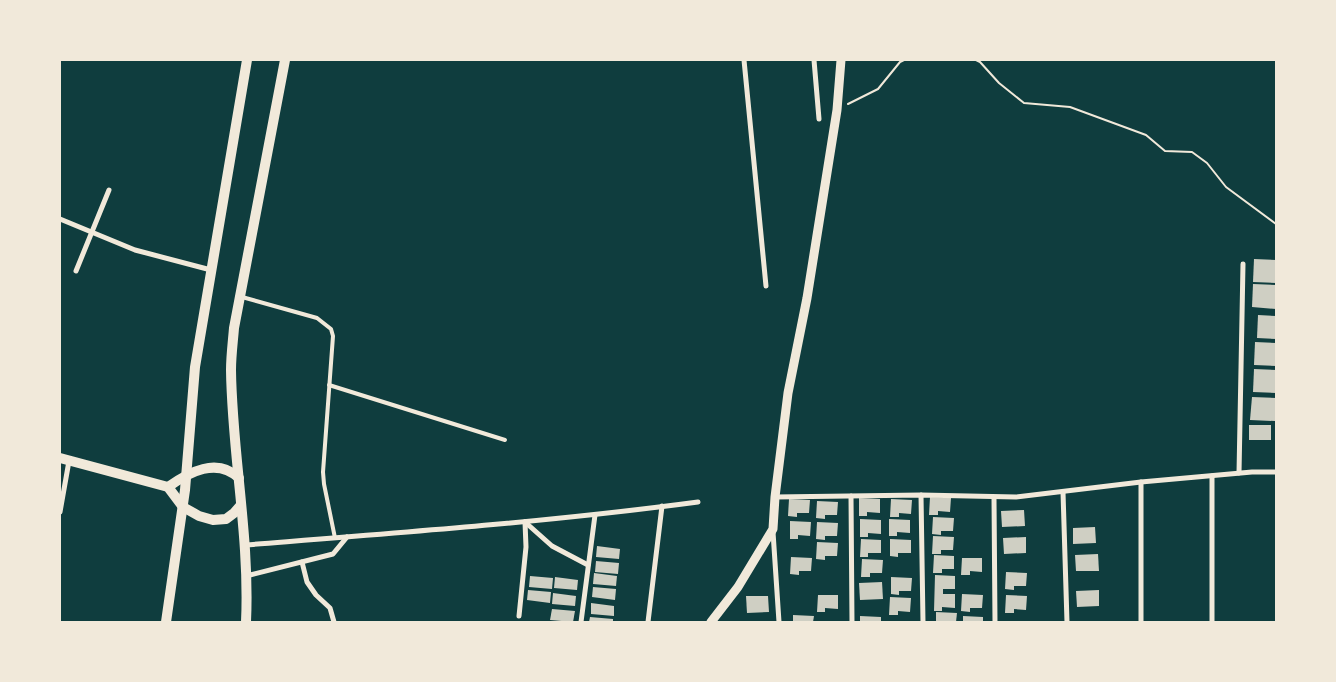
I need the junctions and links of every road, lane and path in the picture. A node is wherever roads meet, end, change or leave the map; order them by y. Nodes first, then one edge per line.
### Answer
1 (247, 60) edge
2 (285, 60) edge
3 (744, 60) edge
4 (814, 60) edge
5 (841, 60) edge
6 (904, 60) edge
7 (976, 60) edge
8 (837, 110) junction
9 (819, 119) dead end
10 (110, 190) dead end
11 (60, 219) edge
12 (1276, 224) edge
13 (92, 232) junction
14 (1243, 264) dead end
15 (76, 270) dead end
16 (211, 270) junction
17 (766, 286) dead end
18 (240, 297) junction
19 (329, 385) junction
20 (505, 440) dead end
21 (64, 459) edge
22 (1276, 472) edge
23 (1239, 473) junction
24 (186, 474) junction
25 (1212, 476) junction
26 (239, 478) junction
27 (1141, 482) junction
28 (168, 486) junction
29 (1063, 492) junction
30 (921, 495) junction
31 (851, 496) junction
32 (774, 497) junction
33 (994, 498) junction
34 (698, 502) dead end
35 (241, 505) junction
36 (662, 506) junction
37 (183, 507) junction
38 (60, 512) edge
39 (594, 515) junction
40 (525, 522) junction
41 (773, 528) junction
42 (347, 537) junction
43 (335, 538) junction
44 (245, 544) junction
45 (302, 562) junction
46 (588, 565) junction
47 (246, 576) junction
48 (519, 616) dead end
49 (166, 622) edge
50 (246, 622) edge
51 (334, 622) edge
52 (581, 622) edge
53 (648, 622) edge
54 (711, 622) edge
55 (779, 622) edge
56 (852, 622) edge
57 (923, 622) edge
58 (995, 622) edge
59 (1066, 622) edge
60 (1141, 622) edge
61 (1212, 622) edge

1 - 16 main road
2 - 18 main road
3 - 17 street
4 - 9 street
5 - 8 street
6 - 8 path
7 - 12 path
8 - 32 street
10 - 13 street
11 - 13 street
13 - 15 street
13 - 16 street
14 - 23 street
16 - 24 main road
18 - 19 lane
18 - 26 main road
19 - 20 lane
19 - 43 lane
21 - 28 main road
21 - 38 street
22 - 23 street
23 - 25 street
24 - 26 main road
24 - 28 main road
24 - 37 main road
25 - 27 street
25 - 61 street
26 - 35 main road
27 - 29 street
27 - 60 street
28 - 37 main road
29 - 33 street
29 - 59 street
30 - 31 street
30 - 33 street
30 - 57 street
31 - 32 street
31 - 56 street
32 - 41 street
33 - 58 street
34 - 36 street
35 - 37 main road
35 - 44 main road
36 - 39 street
36 - 53 street
37 - 49 main road
39 - 40 street
39 - 46 street
40 - 42 street
40 - 46 street
40 - 48 street
41 - 54 street
41 - 55 street
42 - 43 street
42 - 45 street
43 - 44 street
44 - 47 main road
45 - 47 street
45 - 51 street
46 - 52 street
47 - 50 main road

